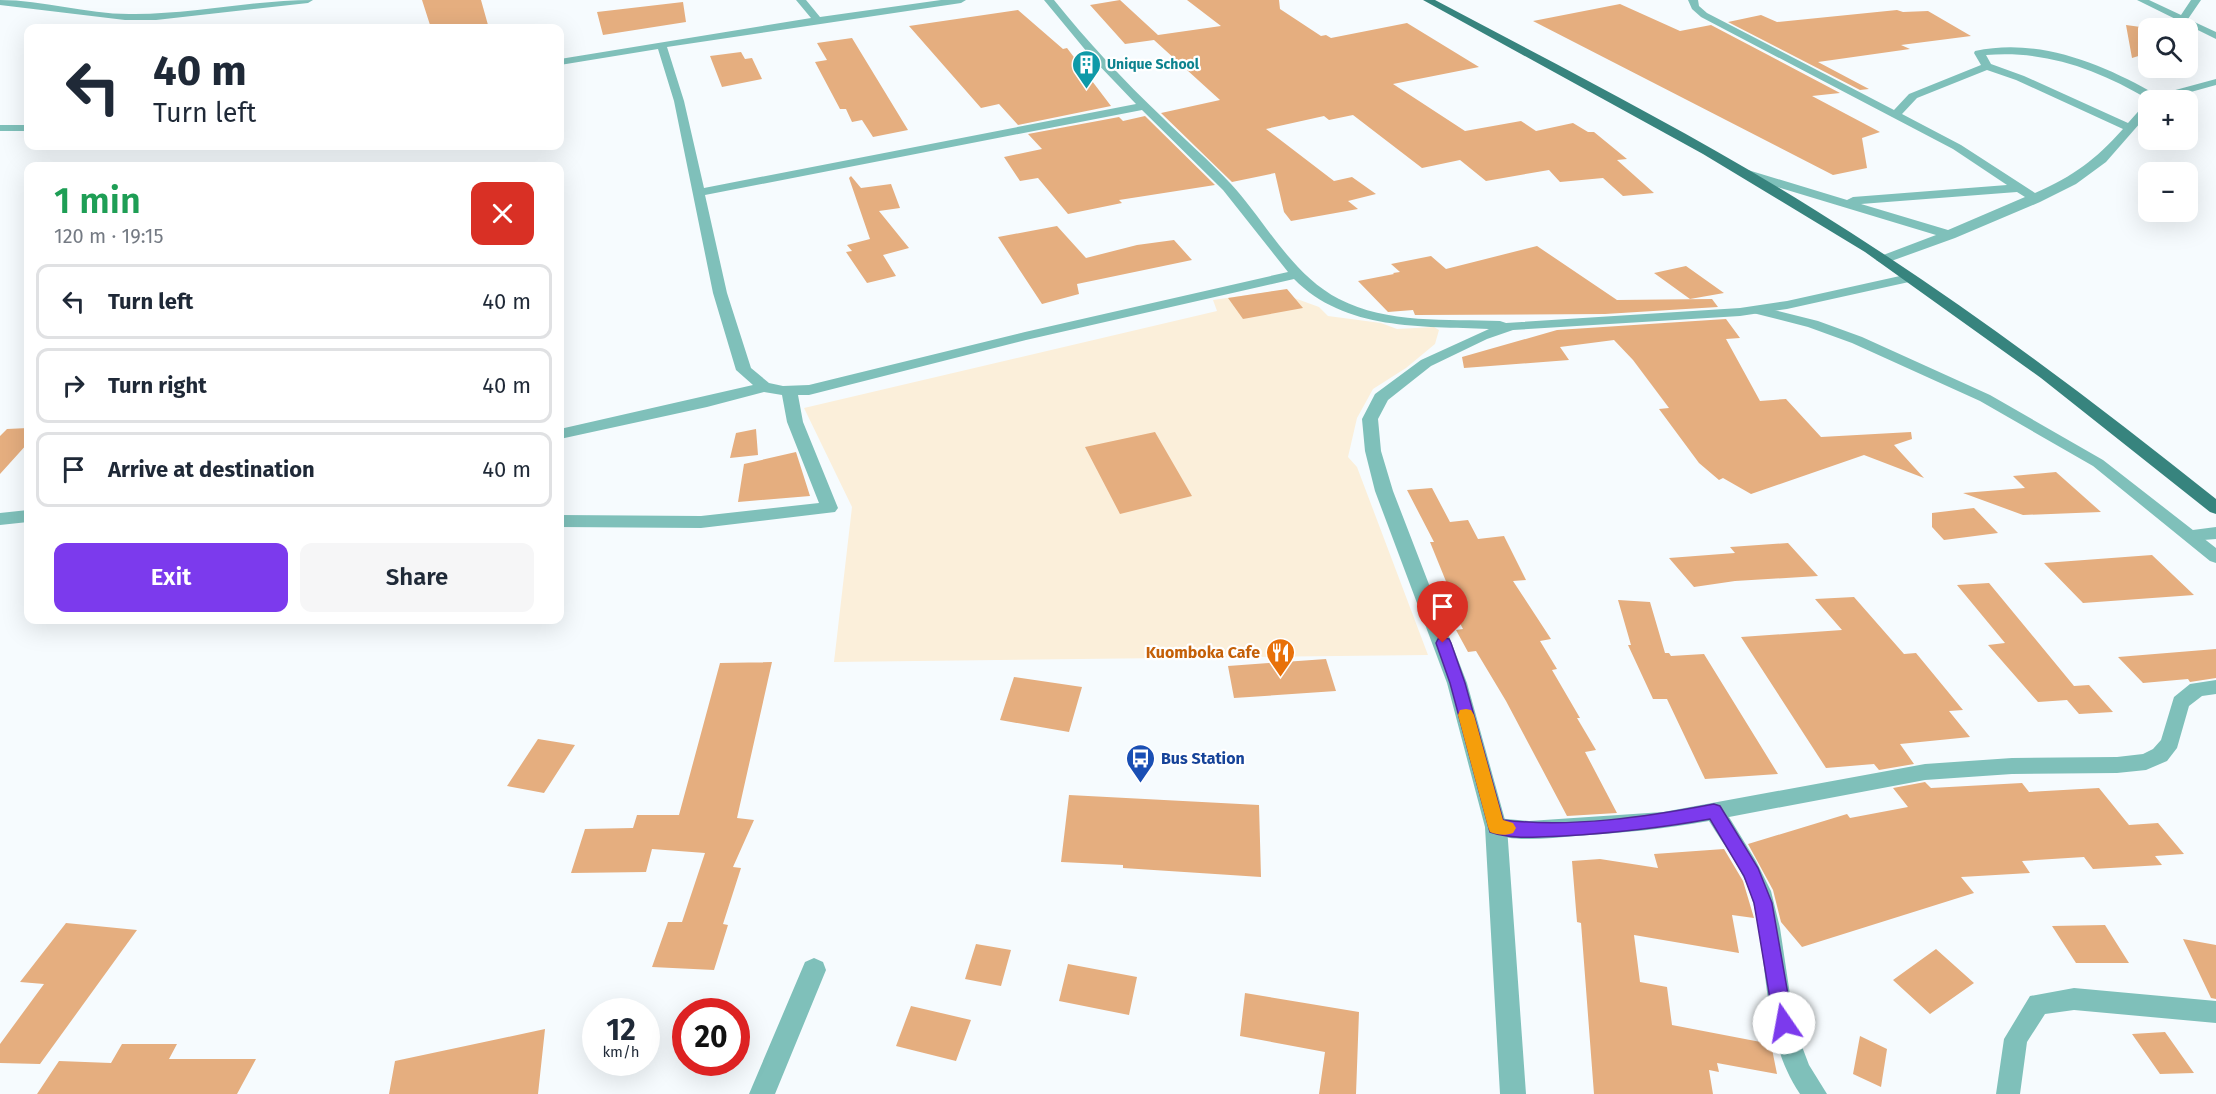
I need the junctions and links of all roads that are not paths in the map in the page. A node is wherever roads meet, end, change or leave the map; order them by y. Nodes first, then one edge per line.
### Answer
1 (308, 0) edge
2 (801, 0) edge
3 (961, 0) edge
4 (1049, 0) edge
5 (1428, 0) edge
6 (1693, 0) edge
7 (2142, 0) edge
8 (2196, 0) edge
9 (0, 2) edge
10 (2179, 18) edge
11 (2184, 18) edge
12 (818, 20) junction
13 (2198, 27) edge
14 (2216, 36) edge
15 (662, 46) junction
16 (564, 61) edge
17 (1987, 66) junction
18 (2216, 82) edge
19 (2190, 90) edge
20 (2138, 91) edge
21 (1144, 106) junction
22 (1896, 114) junction
23 (2138, 119) edge
24 (0, 128) edge
25 (24, 128) edge
26 (2130, 128) junction
27 (1748, 174) junction
28 (2019, 188) junction
29 (697, 193) junction
30 (2036, 199) junction
31 (1842, 202) junction
32 (1950, 235) junction
33 (1883, 260) junction
34 (1298, 274) junction
35 (1909, 278) junction
36 (1758, 310) junction
37 (1511, 326) junction
38 (764, 387) junction
39 (789, 391) junction
40 (564, 433) edge
41 (2216, 508) edge
42 (24, 516) edge
43 (0, 519) edge
44 (564, 521) edge
45 (2216, 533) edge
46 (2191, 535) junction
47 (2216, 557) edge
48 (2216, 687) edge
49 (1714, 811) junction
50 (1496, 827) junction
51 (814, 970) dead end
52 (2216, 1012) edge
53 (762, 1094) edge
54 (1513, 1094) edge
55 (1815, 1094) edge
56 (2008, 1094) edge

1 - 9 street
2 - 12 street
3 - 12 street
4 - 21 street
5 - 27 main road
6 - 22 street
7 - 10 street
8 - 11 street
12 - 15 street
13 - 14 street
15 - 16 street
15 - 29 street
17 - 20 street
17 - 22 street
17 - 26 street
18 - 19 street
21 - 29 street
21 - 34 street
22 - 28 street
23 - 26 street
24 - 25 street
26 - 30 street
27 - 31 street
27 - 33 main road
28 - 30 street
28 - 31 street
29 - 38 street
30 - 32 street
31 - 32 street
32 - 33 street
33 - 35 main road
34 - 37 street
34 - 39 street
35 - 36 street
35 - 41 main road
36 - 37 street
36 - 46 lane
37 - 50 street
38 - 39 street
38 - 40 street
39 - 44 street
42 - 43 street
45 - 46 street
46 - 47 lane
48 - 49 lane
49 - 50 lane
49 - 55 lane
50 - 54 street
51 - 53 street
52 - 56 lane

